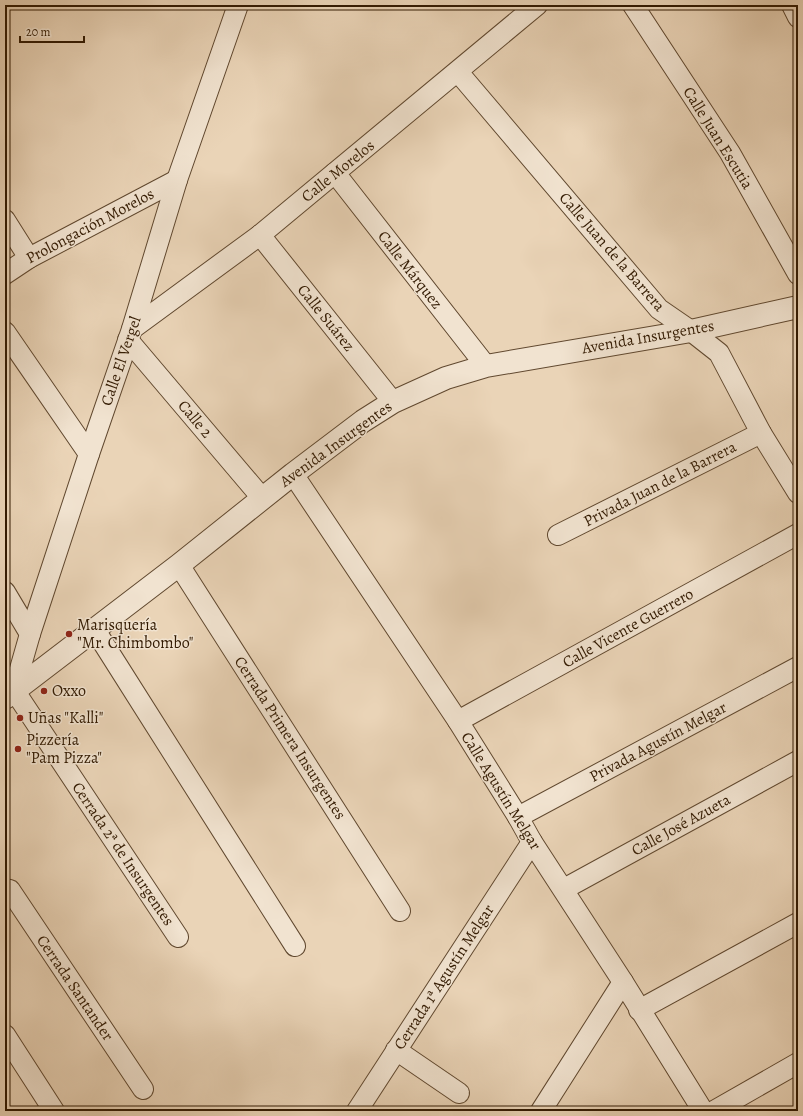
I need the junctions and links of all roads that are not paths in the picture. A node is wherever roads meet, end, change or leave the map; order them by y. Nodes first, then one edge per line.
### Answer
1 (238, 5) edge
2 (537, 5) edge
3 (633, 5) edge
4 (792, 5) edge
5 (798, 17) edge
6 (458, 72) junction
7 (335, 173) junction
8 (177, 180) junction
9 (5, 220) edge
10 (260, 235) junction
11 (29, 258) junction
12 (5, 274) edge
13 (798, 274) edge
14 (798, 307) edge
15 (691, 331) junction
16 (5, 332) edge
17 (130, 335) junction
18 (486, 366) junction
19 (393, 402) junction
20 (761, 434) junction
21 (89, 454) junction
22 (293, 474) junction
23 (798, 494) edge
24 (262, 498) junction
25 (798, 534) edge
26 (558, 535) dead end
27 (179, 565) junction
28 (5, 592) edge
29 (95, 630) junction
30 (30, 634) junction
31 (798, 667) edge
32 (10, 694) edge
33 (5, 716) edge
34 (458, 721) junction
35 (798, 761) edge
36 (518, 817) junction
37 (532, 842) junction
38 (5, 888) edge
39 (564, 889) junction
40 (400, 911) dead end
41 (798, 923) edge
42 (178, 937) dead end
43 (295, 946) dead end
44 (623, 982) junction
45 (639, 1010) junction
46 (5, 1035) edge
47 (396, 1050) junction
48 (798, 1063) edge
49 (143, 1089) dead end
50 (459, 1093) dead end
51 (705, 1110) edge
52 (54, 1111) edge
53 (357, 1111) edge
54 (541, 1111) edge

1 - 8 street, Calle El Vergel
2 - 6 street, Calle Morelos
3 - 13 street, Calle Juan Escutia
4 - 5 street
6 - 7 street, Calle Morelos
6 - 15 street, Calle Juan de la Barrera
7 - 10 street, Calle Morelos
7 - 18 street, Calle Márquez
8 - 11 street, Prolongación Morelos
8 - 17 street, Calle El Vergel
9 - 11 street
10 - 17 street, Calle Morelos
10 - 19 street, Calle Suárez
11 - 12 street, Prolongación Morelos
14 - 15 street, Avenida Insurgentes
15 - 18 street, Avenida Insurgentes
15 - 20 street, Calle Juan de la Barrera
16 - 21 street
17 - 21 street, Calle El Vergel
17 - 24 street, Calle 2
18 - 19 street, Avenida Insurgentes
19 - 22 street, Avenida Insurgentes
20 - 23 street, Calle Juan de la Barrera
20 - 26 street, Privada Juan de la Barrera
21 - 30 street, Calle El Vergel
22 - 24 street, Avenida Insurgentes
22 - 34 street, Calle Agustín Melgar
24 - 27 street, Avenida Insurgentes
25 - 34 street, Calle Vicente Guerrero
27 - 29 street, Avenida Insurgentes
27 - 40 street, Cerrada Primera Insurgentes
28 - 30 street
29 - 32 street, Avenida Insurgentes
29 - 43 street
30 - 32 street, Calle El Vergel
31 - 36 street, Privada Agustín Melgar
32 - 33 street, Calle El Vergel
32 - 42 street, Cerrada 2ª de Insurgentes
34 - 36 street, Calle Agustín Melgar
35 - 39 street, Calle José Azueta
36 - 37 street, Calle Agustín Melgar
37 - 39 street, Calle Agustín Melgar
37 - 47 street, Cerrada 1ª Agustín Melgar
38 - 49 street, Cerrada Santander
39 - 44 street, Calle Agustín Melgar
41 - 45 street
44 - 45 street, Calle Agustín Melgar
44 - 54 street
45 - 51 street, Calle Agustín Melgar
46 - 52 street
47 - 50 street
47 - 53 street, Cerrada 1ª Agustín Melgar
48 - 51 street

